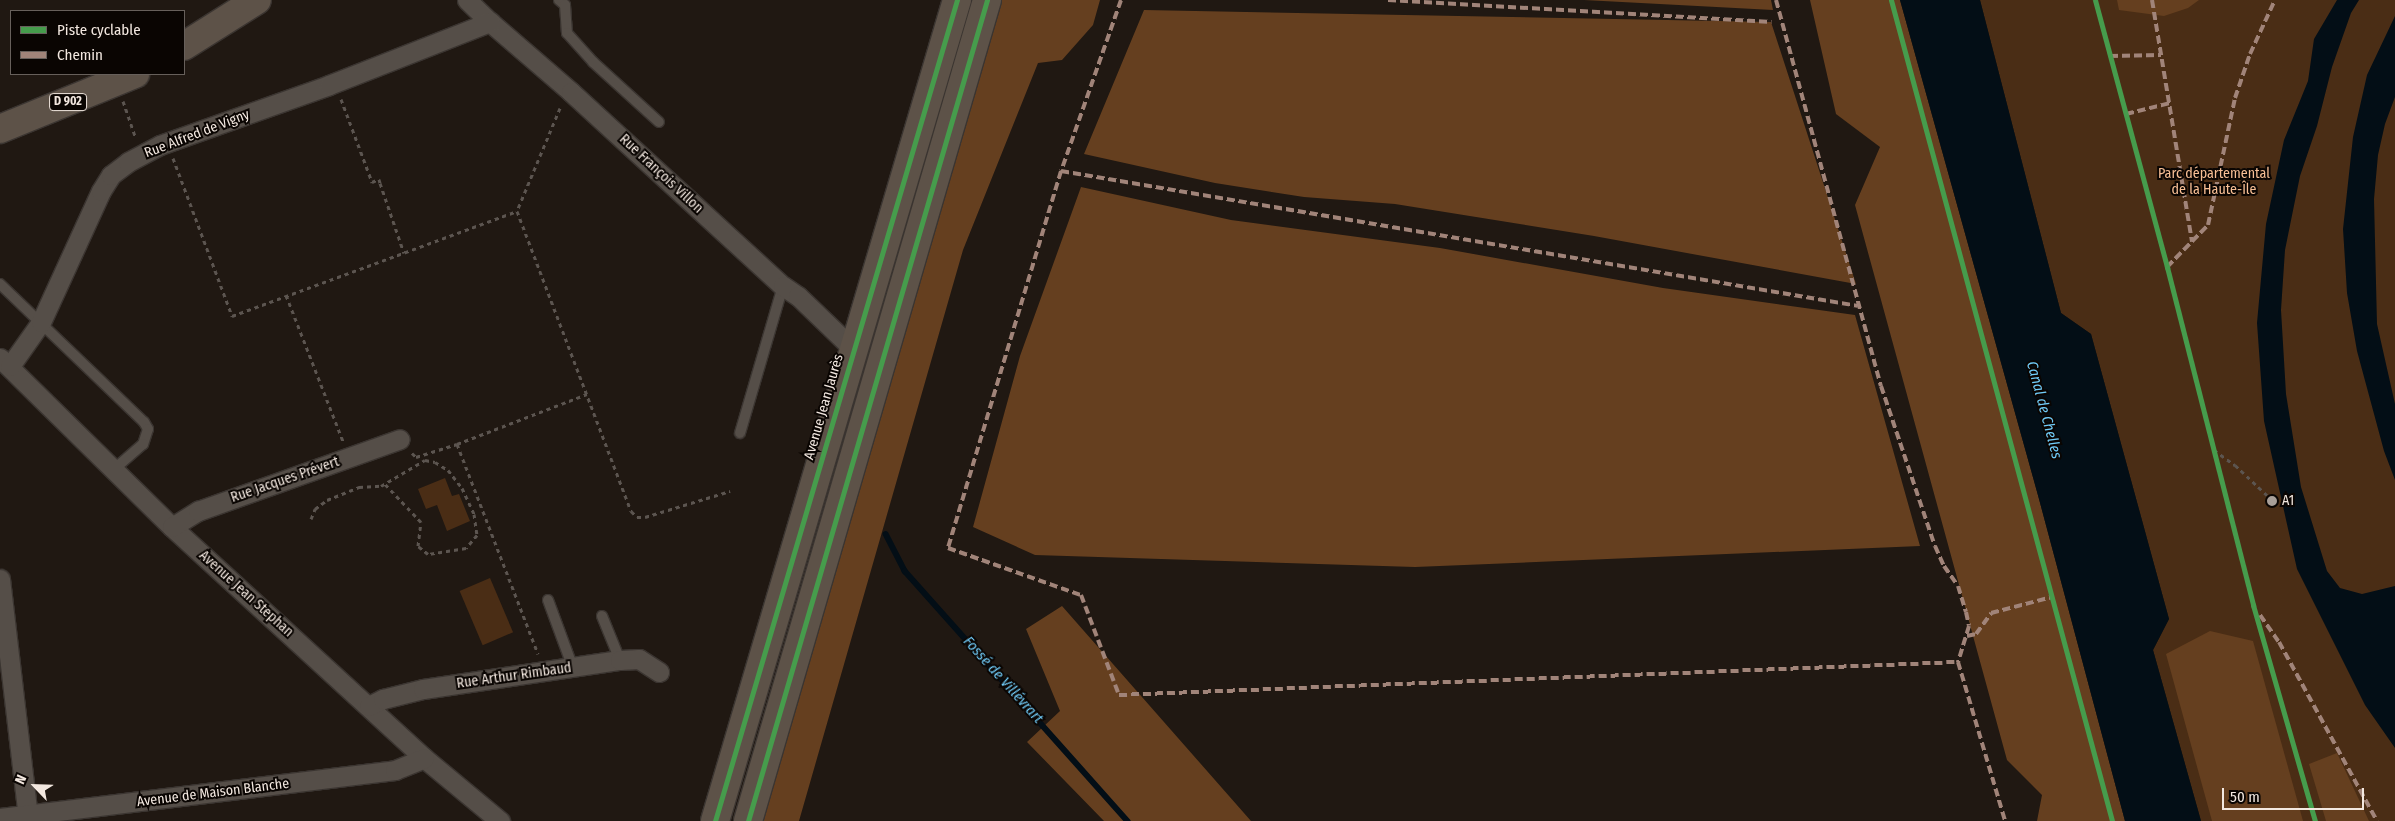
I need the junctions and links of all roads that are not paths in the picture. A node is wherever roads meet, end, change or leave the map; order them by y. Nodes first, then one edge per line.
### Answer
1 (257, 0) edge
2 (468, 0) edge
3 (559, 0) edge
4 (956, 0) edge
5 (988, 0) edge
6 (490, 22) junction
7 (185, 45) edge
8 (126, 78) edge
9 (659, 122) dead end
10 (0, 129) edge
11 (0, 284) edge
12 (782, 286) junction
13 (41, 322) junction
14 (853, 349) junction
15 (5, 362) edge
16 (740, 433) dead end
17 (400, 439) road end
18 (114, 469) junction
19 (172, 527) junction
20 (0, 579) edge
21 (548, 600) dead end
22 (602, 616) dead end
23 (620, 660) junction
24 (573, 668) junction
25 (659, 672) dead end
26 (369, 706) junction
27 (424, 758) junction
28 (87, 815) edge
29 (28, 816) junction
30 (0, 818) edge
31 (500, 821) edge
32 (716, 821) edge
33 (748, 821) edge

1 - 7 main road
2 - 6 street, Rue François Villon
3 - 9 lane
4 - 14 main road, Avenue Jean Jaurès
5 - 33 main road
6 - 12 street, Rue François Villon
6 - 13 street, Rue Alfred de Vigny
8 - 10 main road, D 902
11 - 13 lane
12 - 14 street, Rue François Villon
12 - 16 lane
13 - 15 street, Rue Alfred de Vigny
13 - 18 lane
14 - 32 main road, Avenue Jean Jaurès
15 - 18 street, Avenue Jean Stephan
17 - 19 street, Rue Jacques Prévert
18 - 19 street, Avenue Jean Stephan
19 - 26 street, Avenue Jean Stephan
20 - 29 street
21 - 24 lane
22 - 23 lane
23 - 24 street, Rue Arthur Rimbaud
23 - 25 street, Rue Arthur Rimbaud
24 - 26 street, Rue Arthur Rimbaud
26 - 27 street, Avenue Jean Stephan
27 - 28 street, Avenue de Maison Blanche
27 - 31 street, Avenue Jean Stephan
28 - 29 street, Avenue de Maison Blanche
29 - 30 street, Avenue de Maison Blanche

